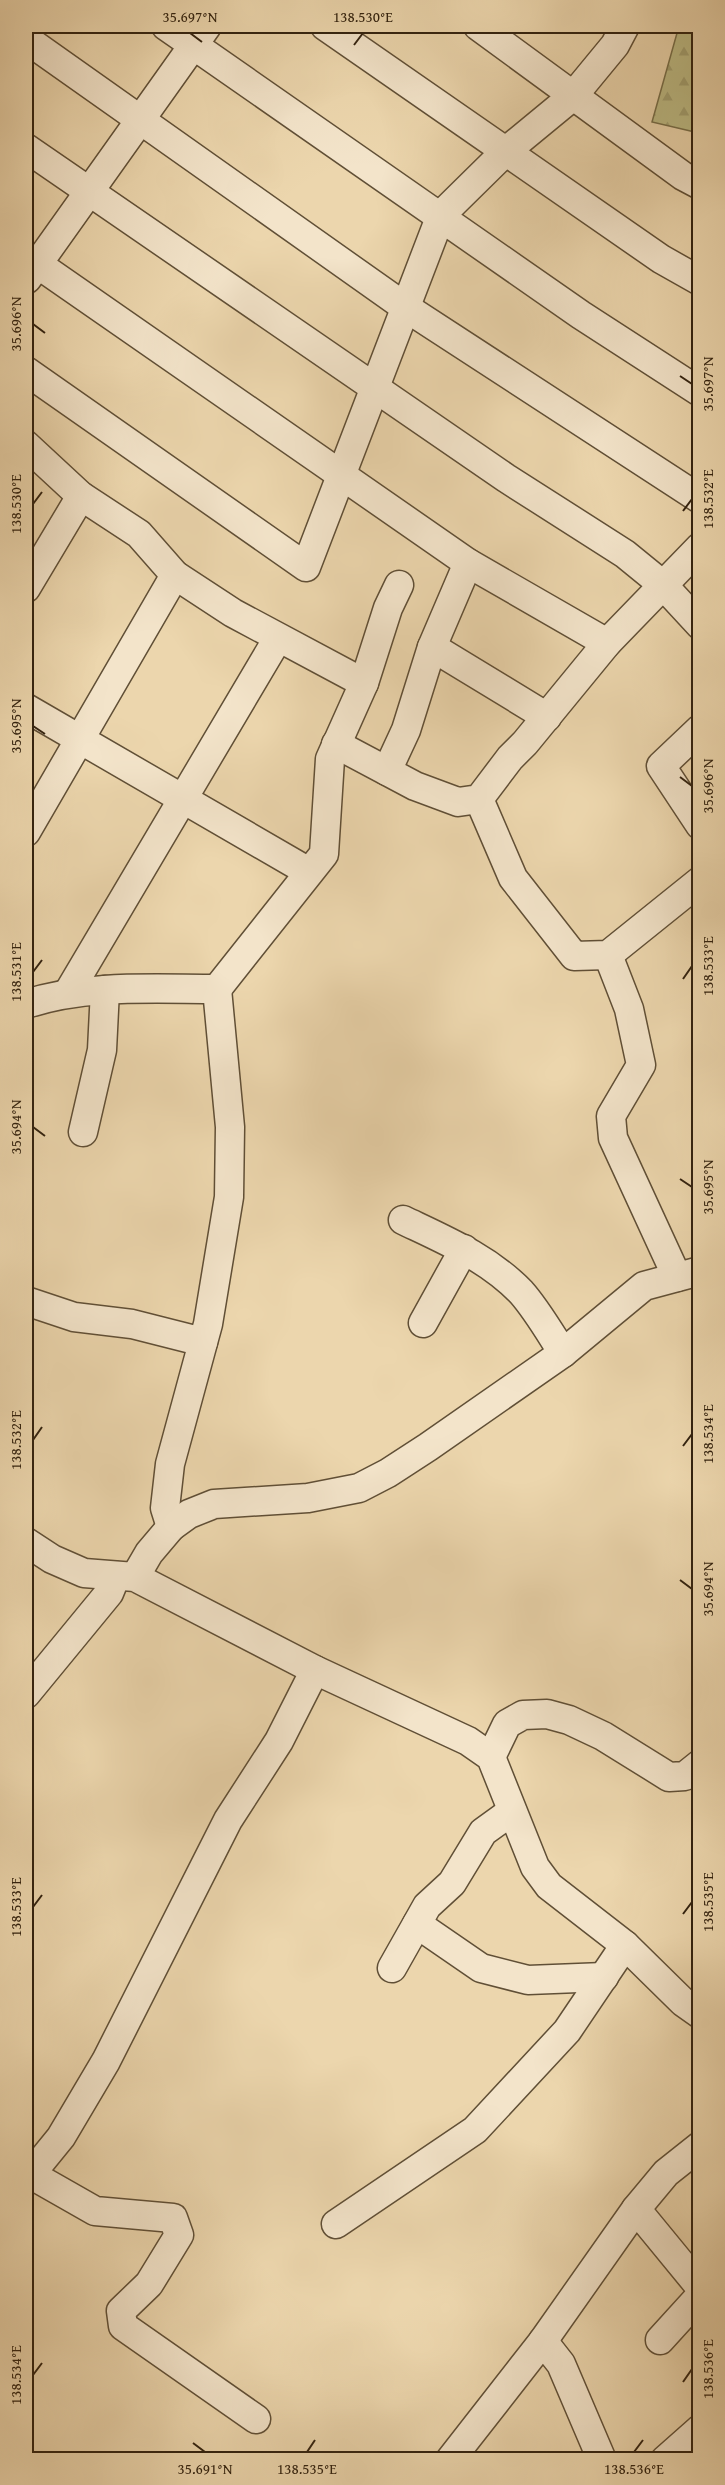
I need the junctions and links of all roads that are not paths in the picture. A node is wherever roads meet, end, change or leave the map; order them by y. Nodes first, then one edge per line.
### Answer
1 (166, 26) edge
2 (325, 26) edge
3 (478, 26) edge
4 (625, 26) edge
5 (200, 35) edge
6 (26, 39) edge
7 (573, 96) junction
8 (141, 119) junction
9 (26, 148) edge
10 (505, 152) junction
11 (694, 177) edge
12 (90, 192) junction
13 (441, 215) junction
14 (29, 267) edge
15 (699, 281) edge
16 (405, 307) junction
17 (26, 370) edge
18 (374, 387) junction
19 (699, 392) edge
20 (26, 446) edge
21 (340, 475) junction
22 (81, 496) junction
23 (699, 499) edge
24 (699, 547) edge
25 (468, 563) junction
26 (175, 575) junction
27 (399, 585) dead end
28 (663, 585) junction
29 (26, 588) edge
30 (699, 625) edge
31 (278, 638) junction
32 (607, 643) junction
33 (432, 646) junction
34 (364, 683) junction
35 (26, 708) edge
36 (547, 717) junction
37 (699, 729) edge
38 (79, 739) junction
39 (336, 744) junction
40 (387, 771) junction
41 (183, 798) junction
42 (479, 799) junction
43 (699, 825) edge
44 (26, 832) edge
45 (309, 872) junction
46 (699, 881) edge
47 (608, 955) junction
48 (217, 988) junction
49 (105, 990) junction
50 (68, 993) junction
51 (26, 1004) edge
52 (83, 1132) dead end
53 (403, 1220) dead end
54 (464, 1249) junction
55 (688, 1274) edge
56 (26, 1301) edge
57 (423, 1323) dead end
58 (203, 1342) junction
59 (563, 1353) junction
60 (171, 1527) junction
61 (26, 1542) edge
62 (125, 1576) junction
63 (315, 1670) junction
64 (26, 1694) edge
65 (490, 1757) junction
66 (699, 1764) edge
67 (512, 1810) junction
68 (417, 1924) junction
69 (625, 1946) junction
70 (393, 1968) dead end
71 (604, 1977) junction
72 (699, 2014) edge
73 (699, 2146) edge
74 (28, 2177) edge
75 (636, 2208) junction
76 (336, 2224) dead end
77 (699, 2287) edge
78 (699, 2296) edge
79 (660, 2340) dead end
80 (543, 2341) junction
81 (256, 2419) dead end
82 (699, 2429) edge
83 (450, 2460) edge
84 (602, 2460) edge
85 (664, 2460) edge

1 - 5 street
2 - 10 street
3 - 7 street
4 - 7 street
5 - 8 street
5 - 13 street
6 - 8 street
7 - 10 street
7 - 11 street
8 - 12 street
8 - 16 street
9 - 12 street
10 - 13 street
10 - 15 street
12 - 14 street
12 - 18 street
13 - 16 street
13 - 19 street
14 - 21 street
16 - 18 street
16 - 23 street
17 - 21 street
18 - 21 street
18 - 28 street
20 - 22 street
21 - 25 street
22 - 26 street
22 - 29 street
24 - 28 street
25 - 32 street
25 - 33 street
26 - 31 street
26 - 38 street
27 - 34 street
28 - 30 street
28 - 32 street
31 - 34 street
31 - 41 street
32 - 36 street
33 - 36 street
33 - 40 street
34 - 39 street
35 - 38 street
36 - 42 street
37 - 43 street
38 - 41 street
38 - 44 street
39 - 40 street
39 - 45 street
40 - 42 street
41 - 45 street
41 - 50 street
42 - 47 street
45 - 48 street
46 - 47 street
47 - 55 street
48 - 49 street
48 - 58 street
49 - 50 street
49 - 52 street
50 - 51 street
53 - 54 street
54 - 57 street
54 - 59 street
55 - 59 street
56 - 58 street
58 - 60 street
59 - 60 street
60 - 62 street
61 - 62 street
62 - 63 street
62 - 64 street
63 - 65 street
63 - 74 street
65 - 66 street
65 - 67 street
67 - 68 street
67 - 69 street
68 - 70 street
68 - 71 street
69 - 71 street
69 - 72 street
71 - 76 street
73 - 75 street
74 - 81 street
75 - 77 street
75 - 80 street
78 - 79 street
80 - 83 street
80 - 84 street
82 - 85 street

